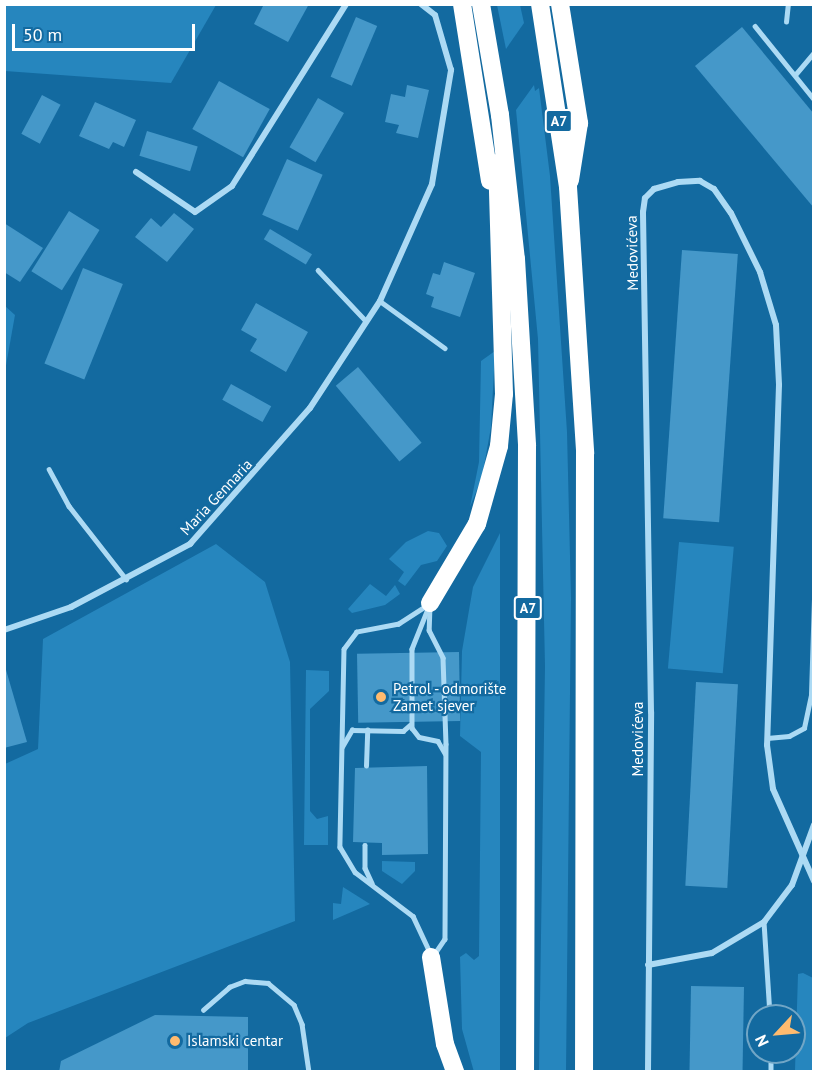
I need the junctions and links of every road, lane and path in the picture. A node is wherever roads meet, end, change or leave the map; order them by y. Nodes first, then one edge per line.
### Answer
1 (346, 4) edge
2 (421, 4) edge
3 (463, 4) edge
4 (481, 4) edge
5 (560, 4) edge
6 (788, 4) edge
7 (540, 6) edge
8 (786, 22) dead end
9 (756, 26) dead end
10 (813, 52) edge
11 (492, 69) junction
12 (795, 75) junction
13 (813, 99) edge
14 (504, 145) junction
15 (136, 172) dead end
16 (568, 187) junction
17 (318, 270) dead end
18 (501, 276) junction
19 (380, 301) junction
20 (366, 321) junction
21 (445, 348) dead end
22 (49, 469) dead end
23 (126, 579) junction
24 (813, 600) edge
25 (430, 603) junction
26 (4, 630) edge
27 (412, 723) junction
28 (367, 730) junction
29 (767, 738) junction
30 (340, 755) junction
31 (446, 756) junction
32 (366, 766) dead end
33 (813, 825) edge
34 (365, 845) dead end
35 (802, 856) junction
36 (813, 880) edge
37 (374, 886) junction
38 (764, 922) junction
39 (431, 957) junction
40 (648, 965) junction
41 (769, 1004) edge
42 (203, 1010) dead end
43 (309, 1071) edge
44 (455, 1071) edge
45 (525, 1071) edge
46 (584, 1071) edge
47 (648, 1071) edge

1 - 15 street
2 - 19 street, Maria Gennaria
3 - 11 highway
3 - 18 highway
4 - 11 highway, A7
5 - 16 highway
6 - 8 lane
7 - 16 highway, A7
9 - 12 lane
10 - 12 lane
11 - 14 highway, A7
12 - 13 lane
14 - 18 highway
14 - 45 highway, A7
16 - 46 highway, A7
17 - 20 lane
18 - 25 highway
19 - 20 street, Maria Gennaria
19 - 21 lane
20 - 23 street, Maria Gennaria
22 - 23 lane
23 - 26 street, Maria Gennaria
24 - 29 lane
25 - 27 lane
25 - 30 lane
25 - 31 lane
27 - 28 lane
27 - 31 lane
28 - 30 lane
28 - 32 lane
29 - 35 street, Medovićeva
29 - 40 street, Medovićeva
30 - 37 lane
31 - 39 lane
33 - 35 street
34 - 37 lane
35 - 36 street, Medovićeva
35 - 38 street
37 - 39 lane
38 - 40 street
38 - 41 lane
39 - 44 highway
40 - 47 street, Medovićeva
42 - 43 lane

